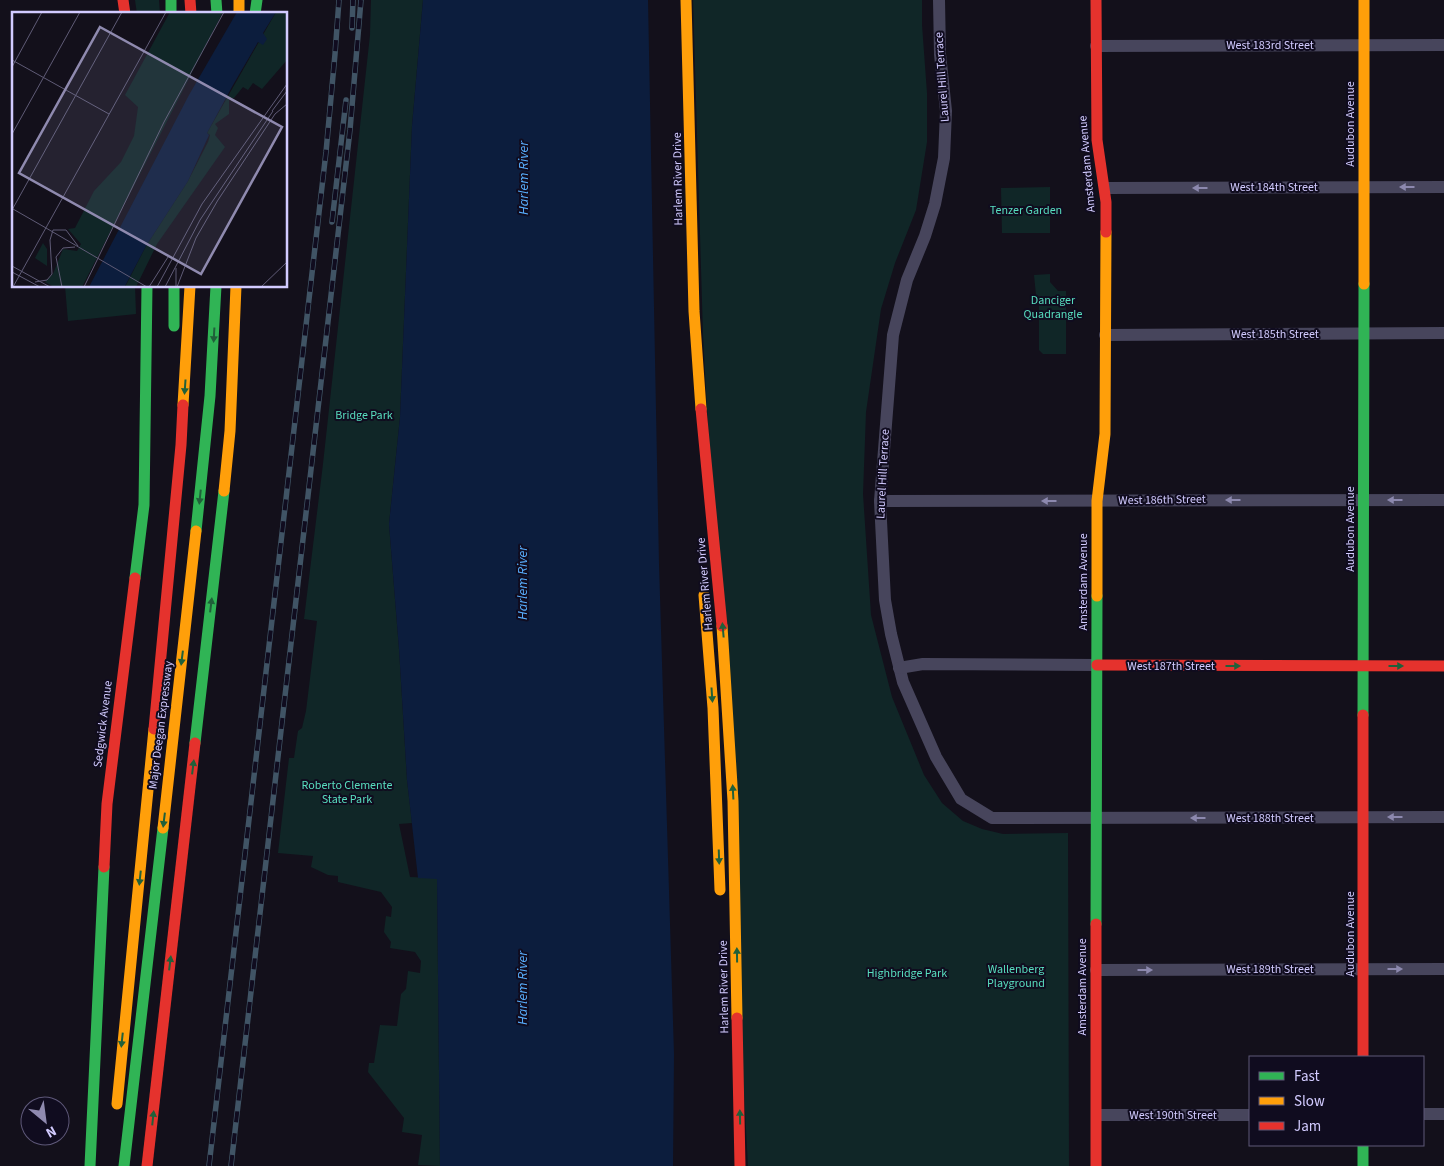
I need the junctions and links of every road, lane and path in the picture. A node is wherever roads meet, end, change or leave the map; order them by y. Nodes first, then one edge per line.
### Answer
1 (686, 0) edge
2 (939, 0) edge
3 (1096, 0) edge
4 (1364, 0) edge
5 (1364, 44) junction
6 (1444, 44) edge
7 (1096, 46) junction
8 (1364, 187) junction
9 (1105, 188) junction
10 (1444, 188) edge
11 (147, 288) edge
12 (174, 288) edge
13 (190, 288) edge
14 (216, 288) edge
15 (236, 288) edge
16 (1364, 333) junction
17 (1444, 333) edge
18 (1105, 335) junction
19 (174, 340) dead end
20 (245, 345) dead end
21 (173, 383) dead end
22 (230, 431) junction
23 (1363, 500) junction
24 (1444, 500) edge
25 (880, 501) junction
26 (1097, 501) junction
27 (703, 581) dead end
28 (164, 617) junction
29 (1097, 665) junction
30 (1363, 666) junction
31 (1444, 666) edge
32 (899, 668) junction
33 (1363, 817) junction
34 (1444, 817) edge
35 (1096, 818) junction
36 (720, 899) dead end
37 (1363, 969) junction
38 (1444, 969) edge
39 (1096, 970) junction
40 (1363, 1056) edge
41 (116, 1112) dead end
42 (1424, 1114) edge
43 (1444, 1114) edge
44 (1097, 1115) junction
45 (1249, 1115) edge
46 (1363, 1146) edge
47 (90, 1166) edge
48 (124, 1166) edge
49 (147, 1166) edge
50 (740, 1166) edge
51 (1096, 1166) edge
52 (1363, 1166) edge

50 -> 1 main road, Harlem River Drive
2 - 25 street, Laurel Hill Terrace
3 - 7 main road, Amsterdam Avenue
4 - 5 main road, Audubon Avenue
5 - 6 street, West 183rd Street
5 - 7 street, West 183rd Street
5 - 8 main road, Audubon Avenue
7 - 9 main road, Amsterdam Avenue
8 -> 9 street, West 184th Street
10 -> 8 street, West 184th Street
8 - 16 main road, Audubon Avenue
9 - 18 main road, Amsterdam Avenue
11 - 47 main road, Sedgwick Avenue
12 - 19 main road
13 -> 28 main road
14 -> 48 main road, Major Deegan Expressway
15 - 22 main road
16 - 17 street, West 185th Street
16 - 18 street, West 185th Street
16 - 23 main road, Audubon Avenue
18 - 26 main road, Amsterdam Avenue
20 - 22 main road
21 - 28 main road
49 -> 22 main road
24 -> 23 street, West 186th Street
23 -> 26 street, West 186th Street
23 - 30 main road, Audubon Avenue
26 -> 25 street, West 186th Street
25 - 32 street, Laurel Hill Terrace
26 - 29 main road, Amsterdam Avenue
27 -> 36 main road, Harlem River Drive
28 -> 41 main road
29 -> 30 main road, West 187th Street
29 - 32 street, West 187th Street
29 - 35 main road, Amsterdam Avenue
30 -> 31 main road, West 187th Street
30 - 33 main road, Audubon Avenue
32 - 35 street, Laurel Hill Terrace
34 -> 33 street, West 188th Street
33 -> 35 street, West 188th Street
33 - 37 main road, Audubon Avenue
35 - 39 main road, Amsterdam Avenue
37 -> 38 street, West 189th Street
39 -> 37 street, West 189th Street
37 - 40 main road, Audubon Avenue
39 - 44 main road, Amsterdam Avenue
42 - 43 street
44 - 45 street, West 190th Street
44 - 51 main road, Amsterdam Avenue
46 - 52 main road

